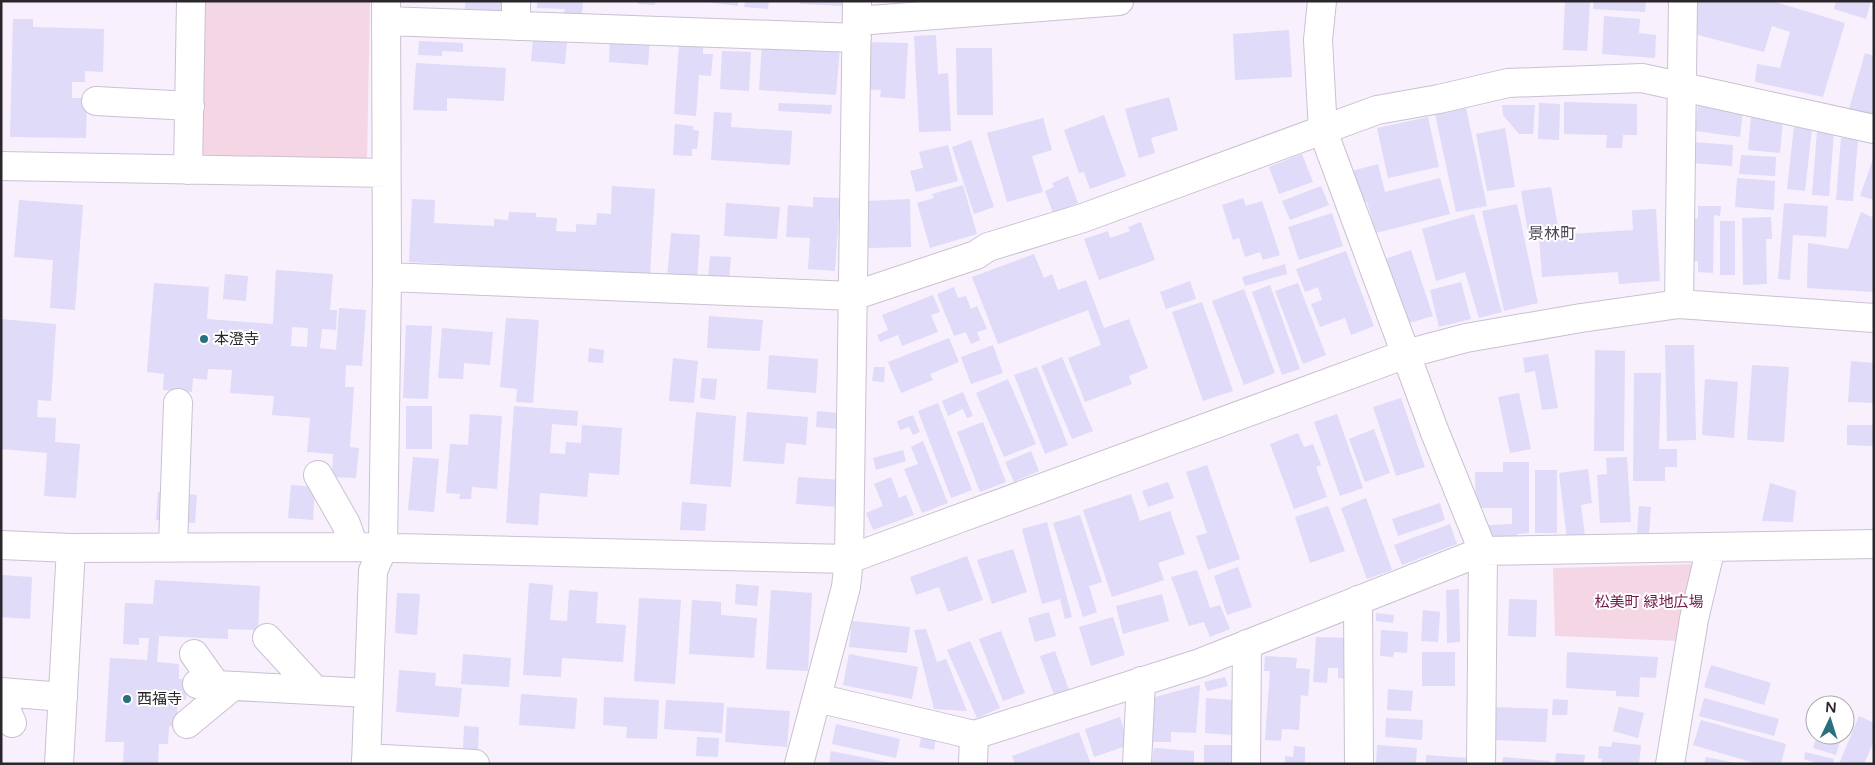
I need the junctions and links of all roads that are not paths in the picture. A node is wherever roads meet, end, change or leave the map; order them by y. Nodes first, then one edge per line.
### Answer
1 (191, 1) edge
2 (1119, 1) edge
3 (1322, 1) edge
4 (1683, 1) edge
5 (386, 11) edge
6 (516, 14) edge
7 (857, 20) edge
8 (1681, 86) junction
9 (96, 101) dead end
10 (190, 106) junction
11 (1874, 129) edge
12 (1323, 131) junction
13 (1, 166) edge
14 (188, 170) junction
15 (386, 173) junction
16 (387, 277) junction
17 (853, 296) junction
18 (1679, 304) junction
19 (1874, 318) edge
20 (1406, 354) junction
21 (178, 403) dead end
22 (318, 475) dead end
23 (1874, 544) edge
24 (1, 545) edge
25 (172, 546) junction
26 (354, 547) junction
27 (1711, 547) junction
28 (71, 548) junction
29 (383, 548) junction
30 (1482, 551) junction
31 (849, 560) junction
32 (1358, 600) junction
33 (267, 638) dead end
34 (1247, 644) junction
35 (194, 654) dead end
36 (1141, 681) junction
37 (215, 685) junction
38 (314, 689) junction
39 (1, 692) edge
40 (368, 693) junction
41 (1, 697) edge
42 (63, 697) junction
43 (817, 698) junction
44 (12, 723) dead end
45 (187, 724) dead end
46 (974, 735) junction
47 (366, 761) edge
48 (58, 764) edge
49 (475, 764) edge
50 (799, 764) edge
51 (973, 764) edge
52 (1137, 764) edge
53 (1246, 764) edge
54 (1359, 764) edge
55 (1481, 764) edge
56 (1670, 764) edge

1 - 10 street
2 - 7 street
3 - 12 street
4 - 8 street
5 - 6 street
5 - 15 street
6 - 7 street
7 - 17 street
8 - 11 street
8 - 12 street
8 - 18 street
9 - 10 street
10 - 14 street
12 - 17 street
12 - 20 street
13 - 14 street
14 - 15 street
15 - 16 street
16 - 17 street
16 - 29 street
17 - 31 street
18 - 19 street
18 - 20 street
20 - 30 street
20 - 31 street
21 - 25 street
22 - 26 street
23 - 27 street
24 - 28 street
25 - 26 street
25 - 28 street
26 - 29 street
27 - 30 street
27 - 56 street
28 - 42 street
29 - 31 street
29 - 40 street
30 - 32 street
30 - 55 street
31 - 43 street
32 - 34 street
32 - 54 street
33 - 38 street
34 - 36 street
34 - 53 street
35 - 37 street
36 - 46 street
36 - 52 street
37 - 38 street
37 - 45 street
38 - 40 street
39 - 42 street
40 - 47 street
41 - 44 street
42 - 48 street
43 - 46 street
43 - 50 street
46 - 51 street
47 - 49 street

